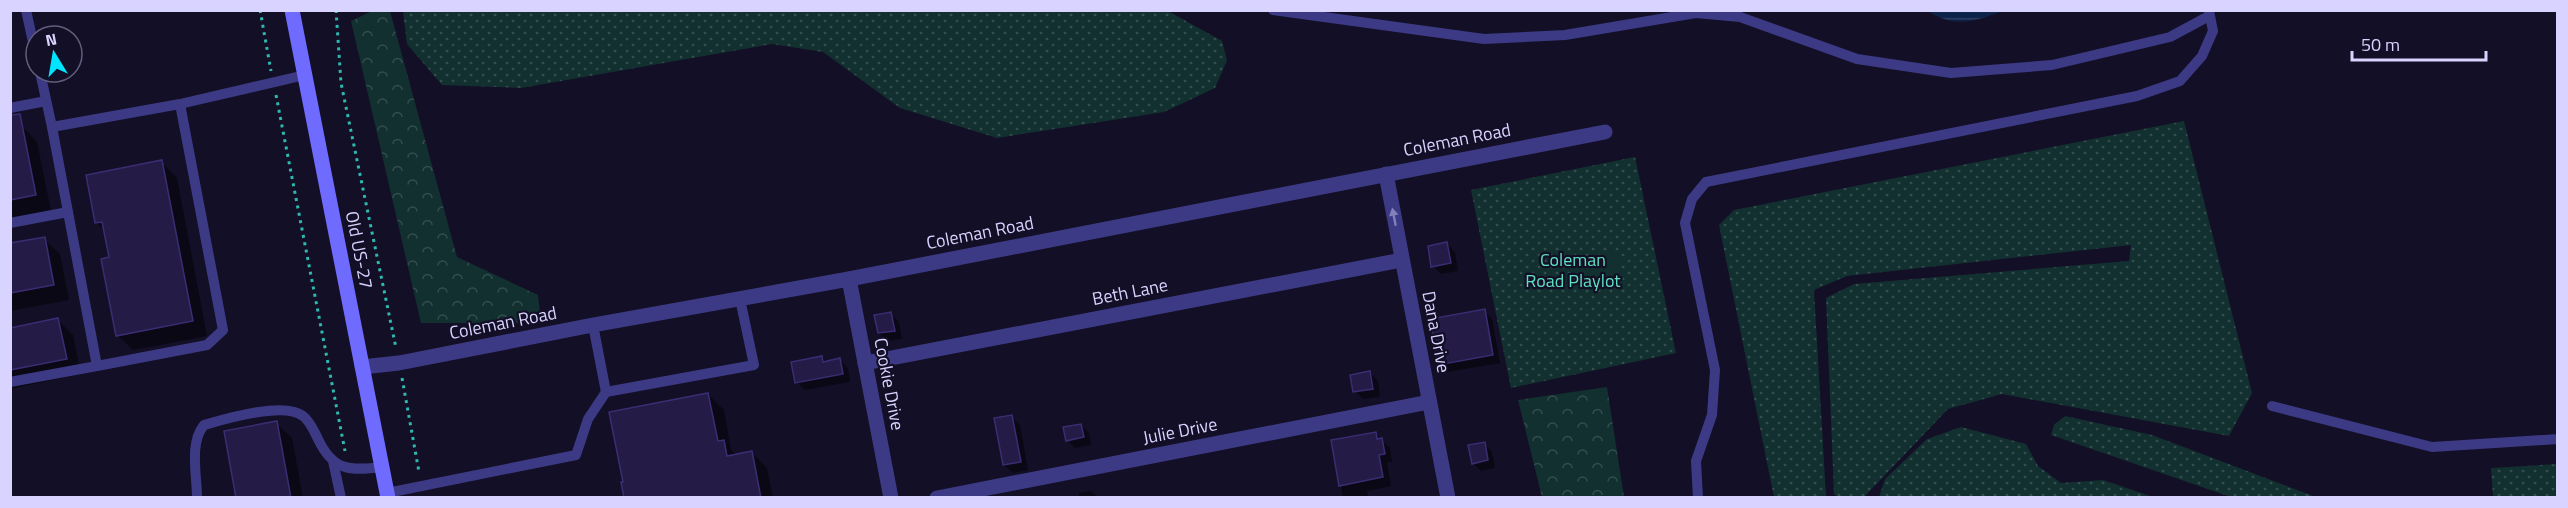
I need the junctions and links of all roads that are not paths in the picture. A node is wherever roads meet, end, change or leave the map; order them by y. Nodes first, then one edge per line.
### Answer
1 (292, 10) edge
2 (1273, 10) edge
3 (2209, 13) edge
4 (305, 75) junction
5 (42, 84) edge
6 (46, 101) junction
7 (180, 104) junction
8 (10, 108) edge
9 (52, 127) junction
10 (1605, 132) dead end
11 (1386, 174) junction
12 (68, 212) junction
13 (10, 223) edge
14 (1402, 260) junction
15 (849, 279) junction
16 (740, 299) junction
17 (593, 325) junction
18 (865, 363) junction
19 (97, 366) junction
20 (362, 367) junction
21 (10, 382) edge
22 (606, 392) junction
23 (1429, 402) junction
24 (2272, 406) dead end
25 (2558, 439) edge
26 (333, 461) junction
27 (382, 467) junction
28 (387, 495) edge
29 (197, 498) edge
30 (340, 498) edge
31 (891, 498) edge
32 (938, 498) edge
33 (1448, 498) edge
34 (1698, 498) edge

1 - 4 main road, Old US-27
2 - 3 lane
3 - 34 lane
4 - 7 lane
4 - 20 main road, Old US-27
5 - 6 lane
6 - 8 lane
6 - 9 lane
7 - 9 lane
7 - 19 lane
9 - 12 lane
10 - 11 street, Coleman Road
14 -> 11 street, Dana Drive
11 - 15 street, Coleman Road
12 - 13 lane
12 - 19 lane
14 - 18 street, Beth Lane
14 - 23 street, Dana Drive
15 - 16 street, Coleman Road
15 - 18 street, Cookie Drive
16 - 17 street, Coleman Road
16 - 22 lane
17 - 20 street, Coleman Road
17 - 22 lane
18 - 31 street, Cookie Drive
19 - 21 lane
20 - 27 main road, Old US-27
22 - 28 lane
23 - 32 street, Julie Drive
23 - 33 street, Dana Drive
24 - 25 lane
26 - 27 lane
26 - 29 lane
26 - 30 lane
27 - 28 main road, Old US-27

